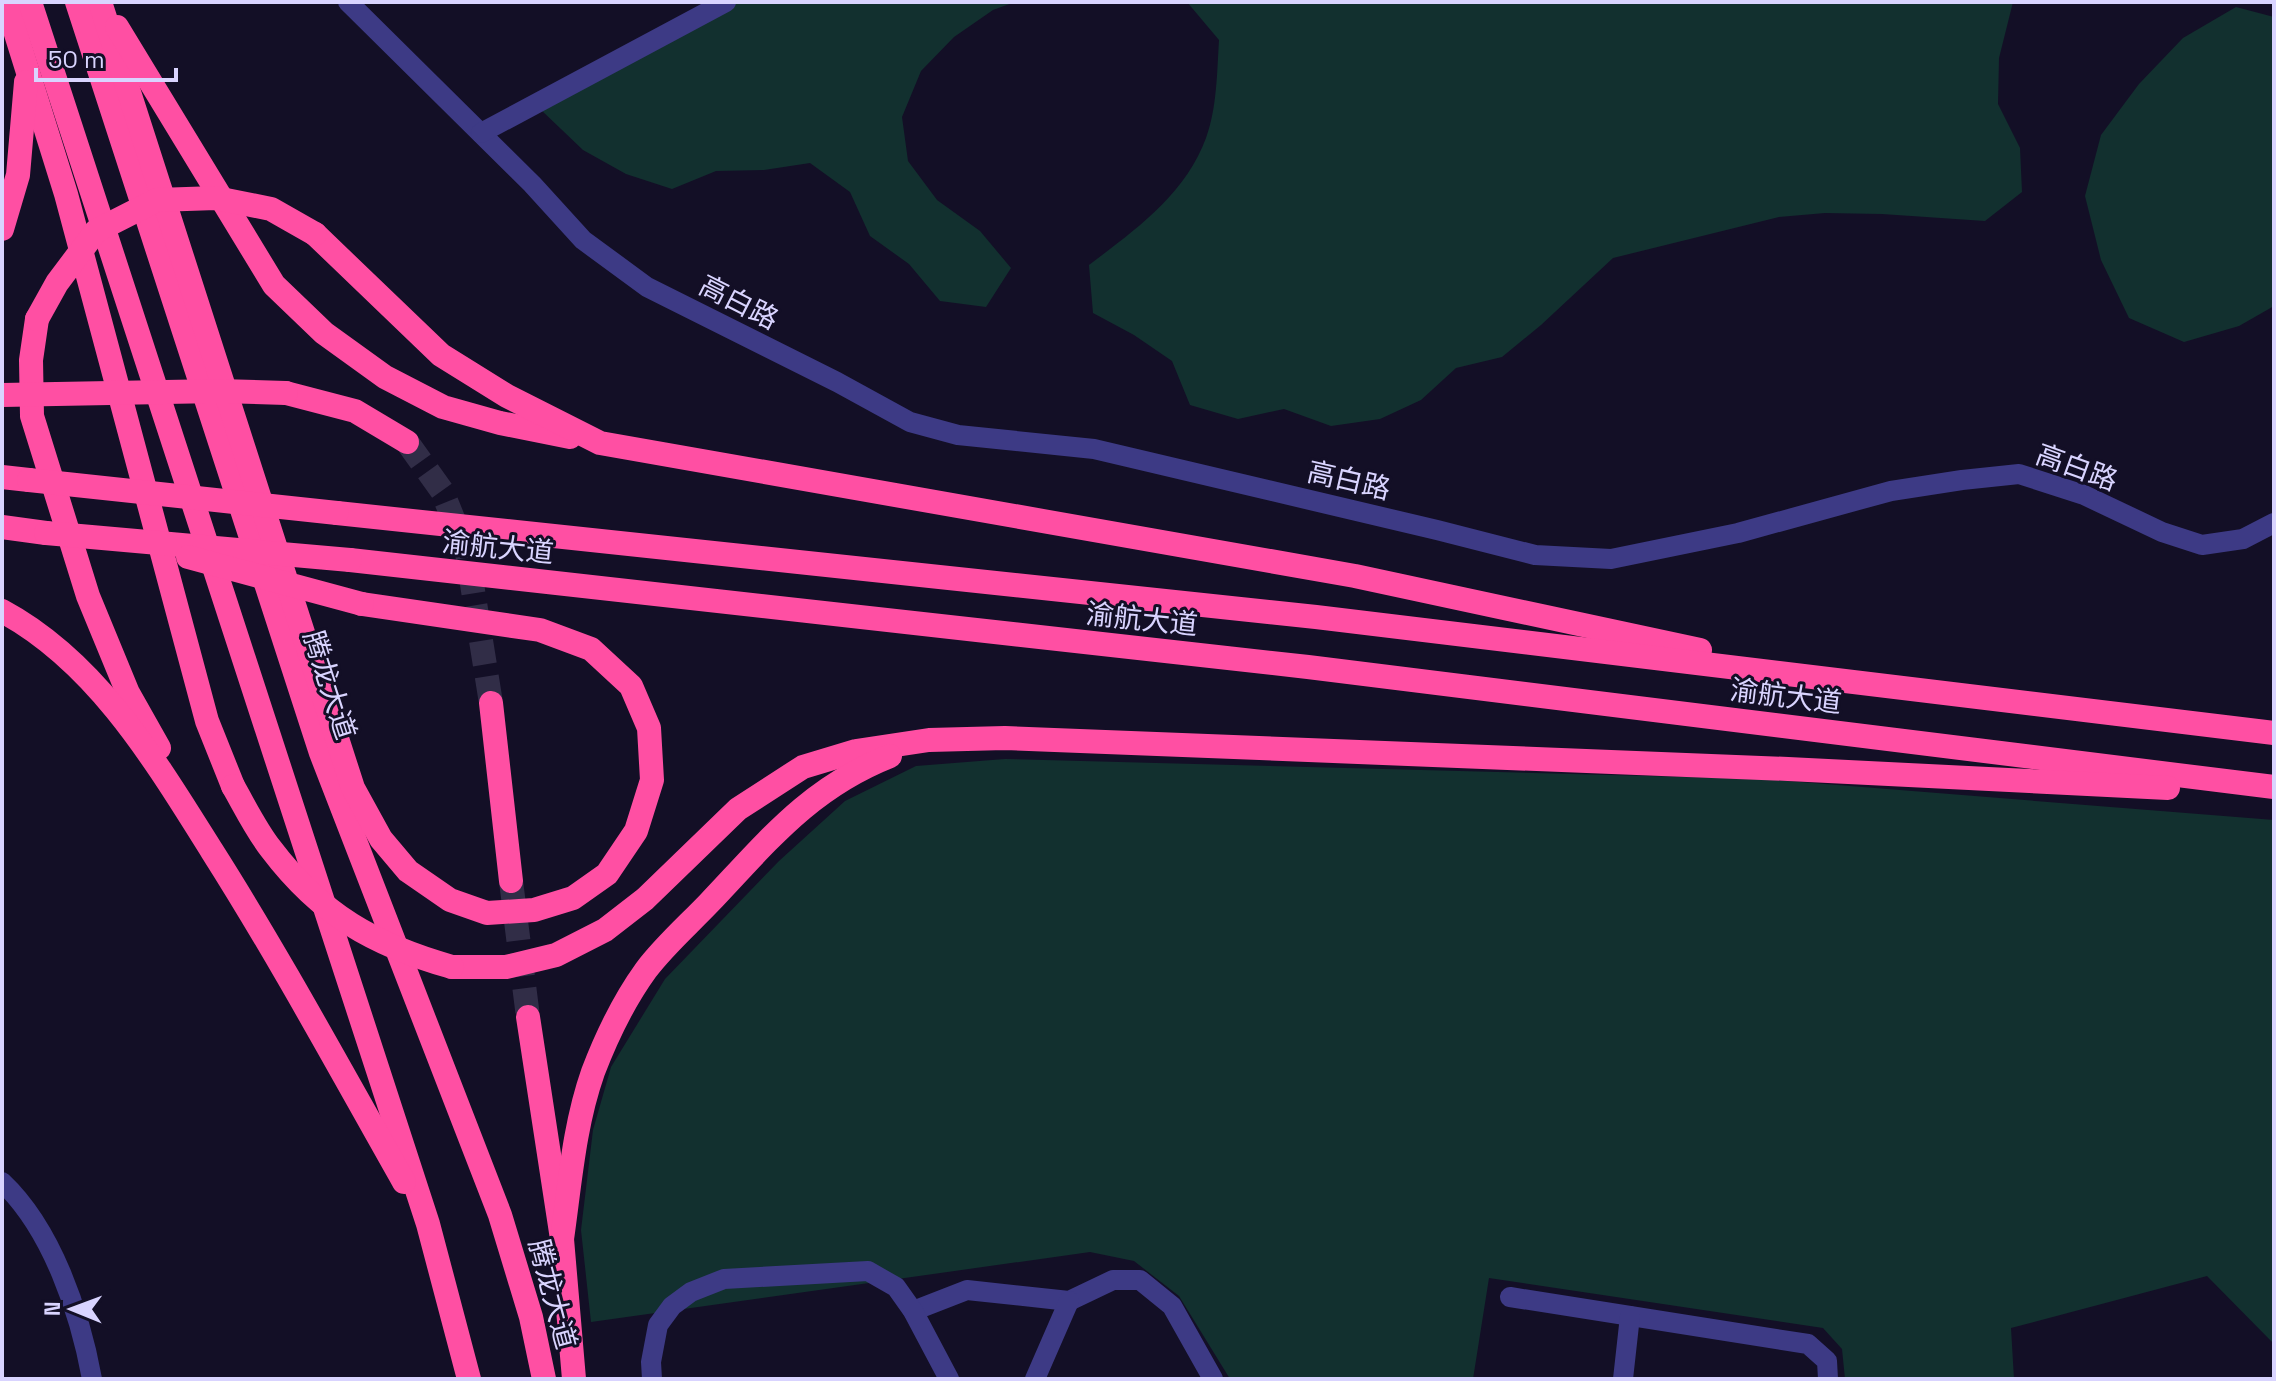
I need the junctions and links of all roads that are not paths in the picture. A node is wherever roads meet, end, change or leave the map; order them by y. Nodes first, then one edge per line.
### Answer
1 (6, 2) edge
2 (30, 2) edge
3 (77, 2) edge
4 (101, 2) edge
5 (348, 2) edge
6 (726, 2) edge
7 (27, 71) junction
8 (481, 133) junction
9 (2, 229) edge
10 (2, 395) edge
11 (407, 442) tunnel mouth
12 (600, 443) junction
13 (2, 477) edge
14 (2274, 523) edge
15 (2, 527) edge
16 (123, 540) junction
17 (2, 611) edge
18 (1859, 683) junction
19 (491, 703) tunnel mouth
20 (2274, 733) edge
21 (929, 740) junction
22 (2274, 787) edge
23 (2274, 794) edge
24 (511, 881) tunnel mouth
25 (248, 908) junction
26 (528, 1017) tunnel mouth
27 (2, 1182) edge
28 (428, 1224) junction
29 (562, 1239) junction
30 (1510, 1297) dead end
31 (1069, 1301) junction
32 (913, 1311) junction
33 (1630, 1316) junction
34 (92, 1379) edge
35 (469, 1379) edge
36 (544, 1379) edge
37 (574, 1379) edge
38 (652, 1379) edge
39 (949, 1379) edge
40 (1035, 1379) edge
41 (1213, 1379) edge
42 (1623, 1379) edge
43 (1828, 1379) edge

1 - 7 highway
2 - 28 highway
3 - 36 highway, 腾龙大道
4 - 12 highway
4 - 16 highway, bridge
5 - 8 street, 高白路
6 - 8 street
7 - 9 highway
7 - 21 highway, bridge
8 - 14 street, 高白路
10 - 11 highway, bridge
12 - 18 highway
12 - 25 highway, bridge
13 - 18 highway, 渝航大道, bridge
15 - 16 highway, 渝航大道, bridge
16 - 22 highway, 渝航大道, bridge
17 - 25 highway
18 - 20 highway, 渝航大道
19 - 24 highway
21 - 23 highway
21 - 29 highway
25 - 28 highway
26 - 29 highway
27 - 34 street
28 - 35 highway
29 - 37 highway
30 - 33 street
31 - 32 street
31 - 40 street
31 - 41 street
32 - 38 street
32 - 39 street
33 - 42 street
33 - 43 street

